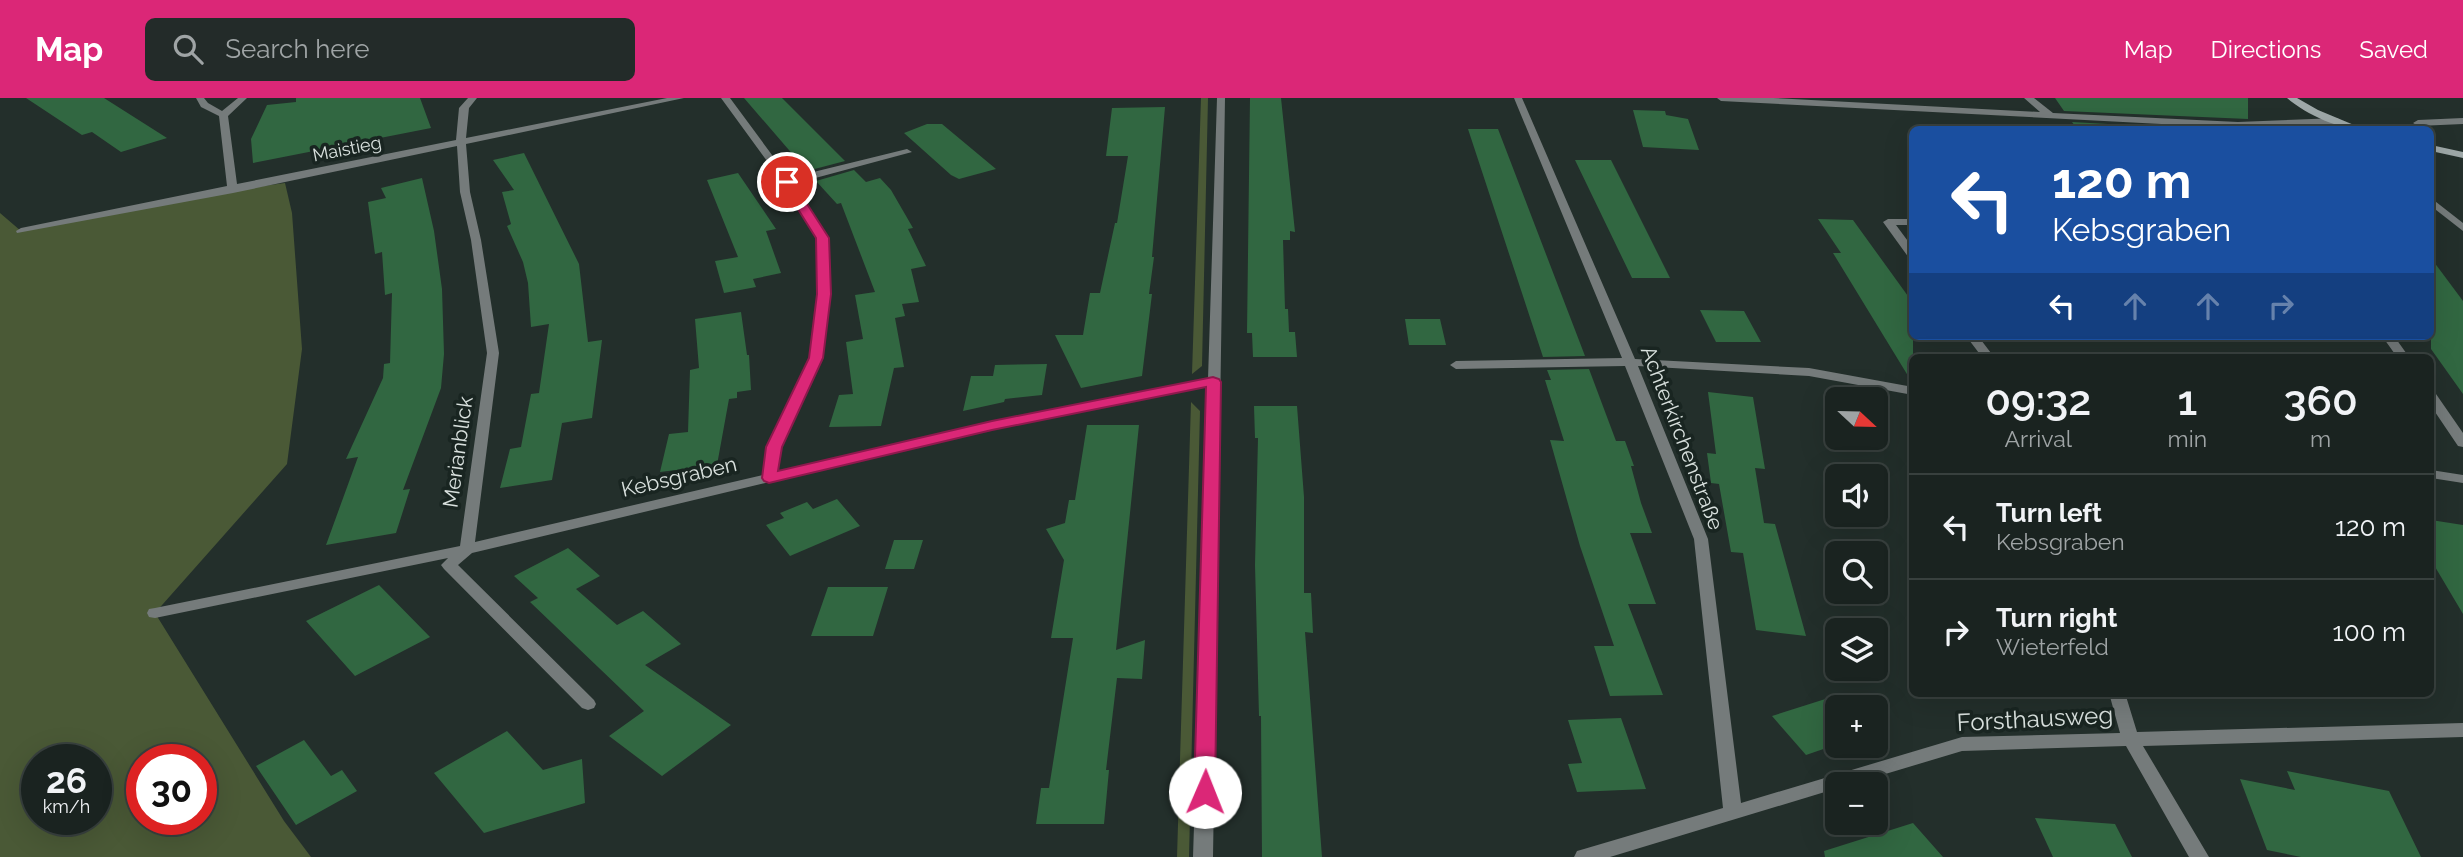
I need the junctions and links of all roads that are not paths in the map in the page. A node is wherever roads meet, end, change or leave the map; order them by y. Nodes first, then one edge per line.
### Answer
1 (200, 98) edge
2 (243, 98) edge
3 (473, 98) edge
4 (680, 98) edge
5 (725, 98) edge
6 (1221, 98) edge
7 (1518, 98) edge
8 (1721, 98) edge
9 (2028, 98) edge
10 (2291, 98) edge
11 (2050, 115) junction
12 (223, 116) junction
13 (2337, 121) junction
14 (2463, 121) edge
15 (2418, 123) dead end
16 (2224, 126) edge
17 (2256, 126) edge
18 (2351, 126) edge
19 (462, 144) junction
20 (2434, 149) edge
21 (907, 152) dead end
22 (2463, 155) edge
23 (787, 182) junction
24 (233, 190) junction
25 (2434, 204) edge
26 (1909, 222) edge
27 (2463, 228) edge
28 (21, 231) dead end
29 (1909, 251) edge
30 (1975, 340) edge
31 (1986, 354) edge
32 (1630, 362) junction
33 (1456, 365) dead end
34 (1213, 382) junction
35 (1909, 390) edge
36 (2434, 401) edge
37 (2463, 443) edge
38 (2434, 474) edge
39 (769, 478) junction
40 (2463, 479) edge
41 (467, 549) junction
42 (155, 612) dead end
43 (2118, 697) edge
44 (588, 704) dead end
45 (2463, 730) edge
46 (2130, 737) junction
47 (1733, 813) junction
48 (1203, 857) edge
49 (1584, 857) edge
50 (2199, 857) edge

1 - 12 street
2 - 12 street
3 - 19 street, Merianblick
4 - 19 street, Maistieg
5 - 23 street
6 - 34 street
7 - 32 street, Achterkirchenstraße
8 - 11 street
9 - 11 street
10 - 13 street
11 - 16 street
12 - 24 street
13 - 17 street
13 - 18 street
14 - 15 street
19 - 24 street, Maistieg
19 - 41 street, Merianblick
20 - 22 street
21 - 23 street
23 - 39 street
24 - 28 street, Maistieg
25 - 27 street
26 - 29 street
30 - 31 street
32 - 33 street
32 - 35 street
32 - 47 street, Achterkirchenstraße
34 - 39 street, Kebsgraben
34 - 48 street
36 - 37 street
38 - 40 street
39 - 41 street, Kebsgraben
41 - 42 street, Kebsgraben
41 - 44 street, Merianblick
43 - 46 street
45 - 46 street, Forsthausweg
46 - 47 street, Forsthausweg
46 - 50 street
47 - 49 street, Forsthausweg

